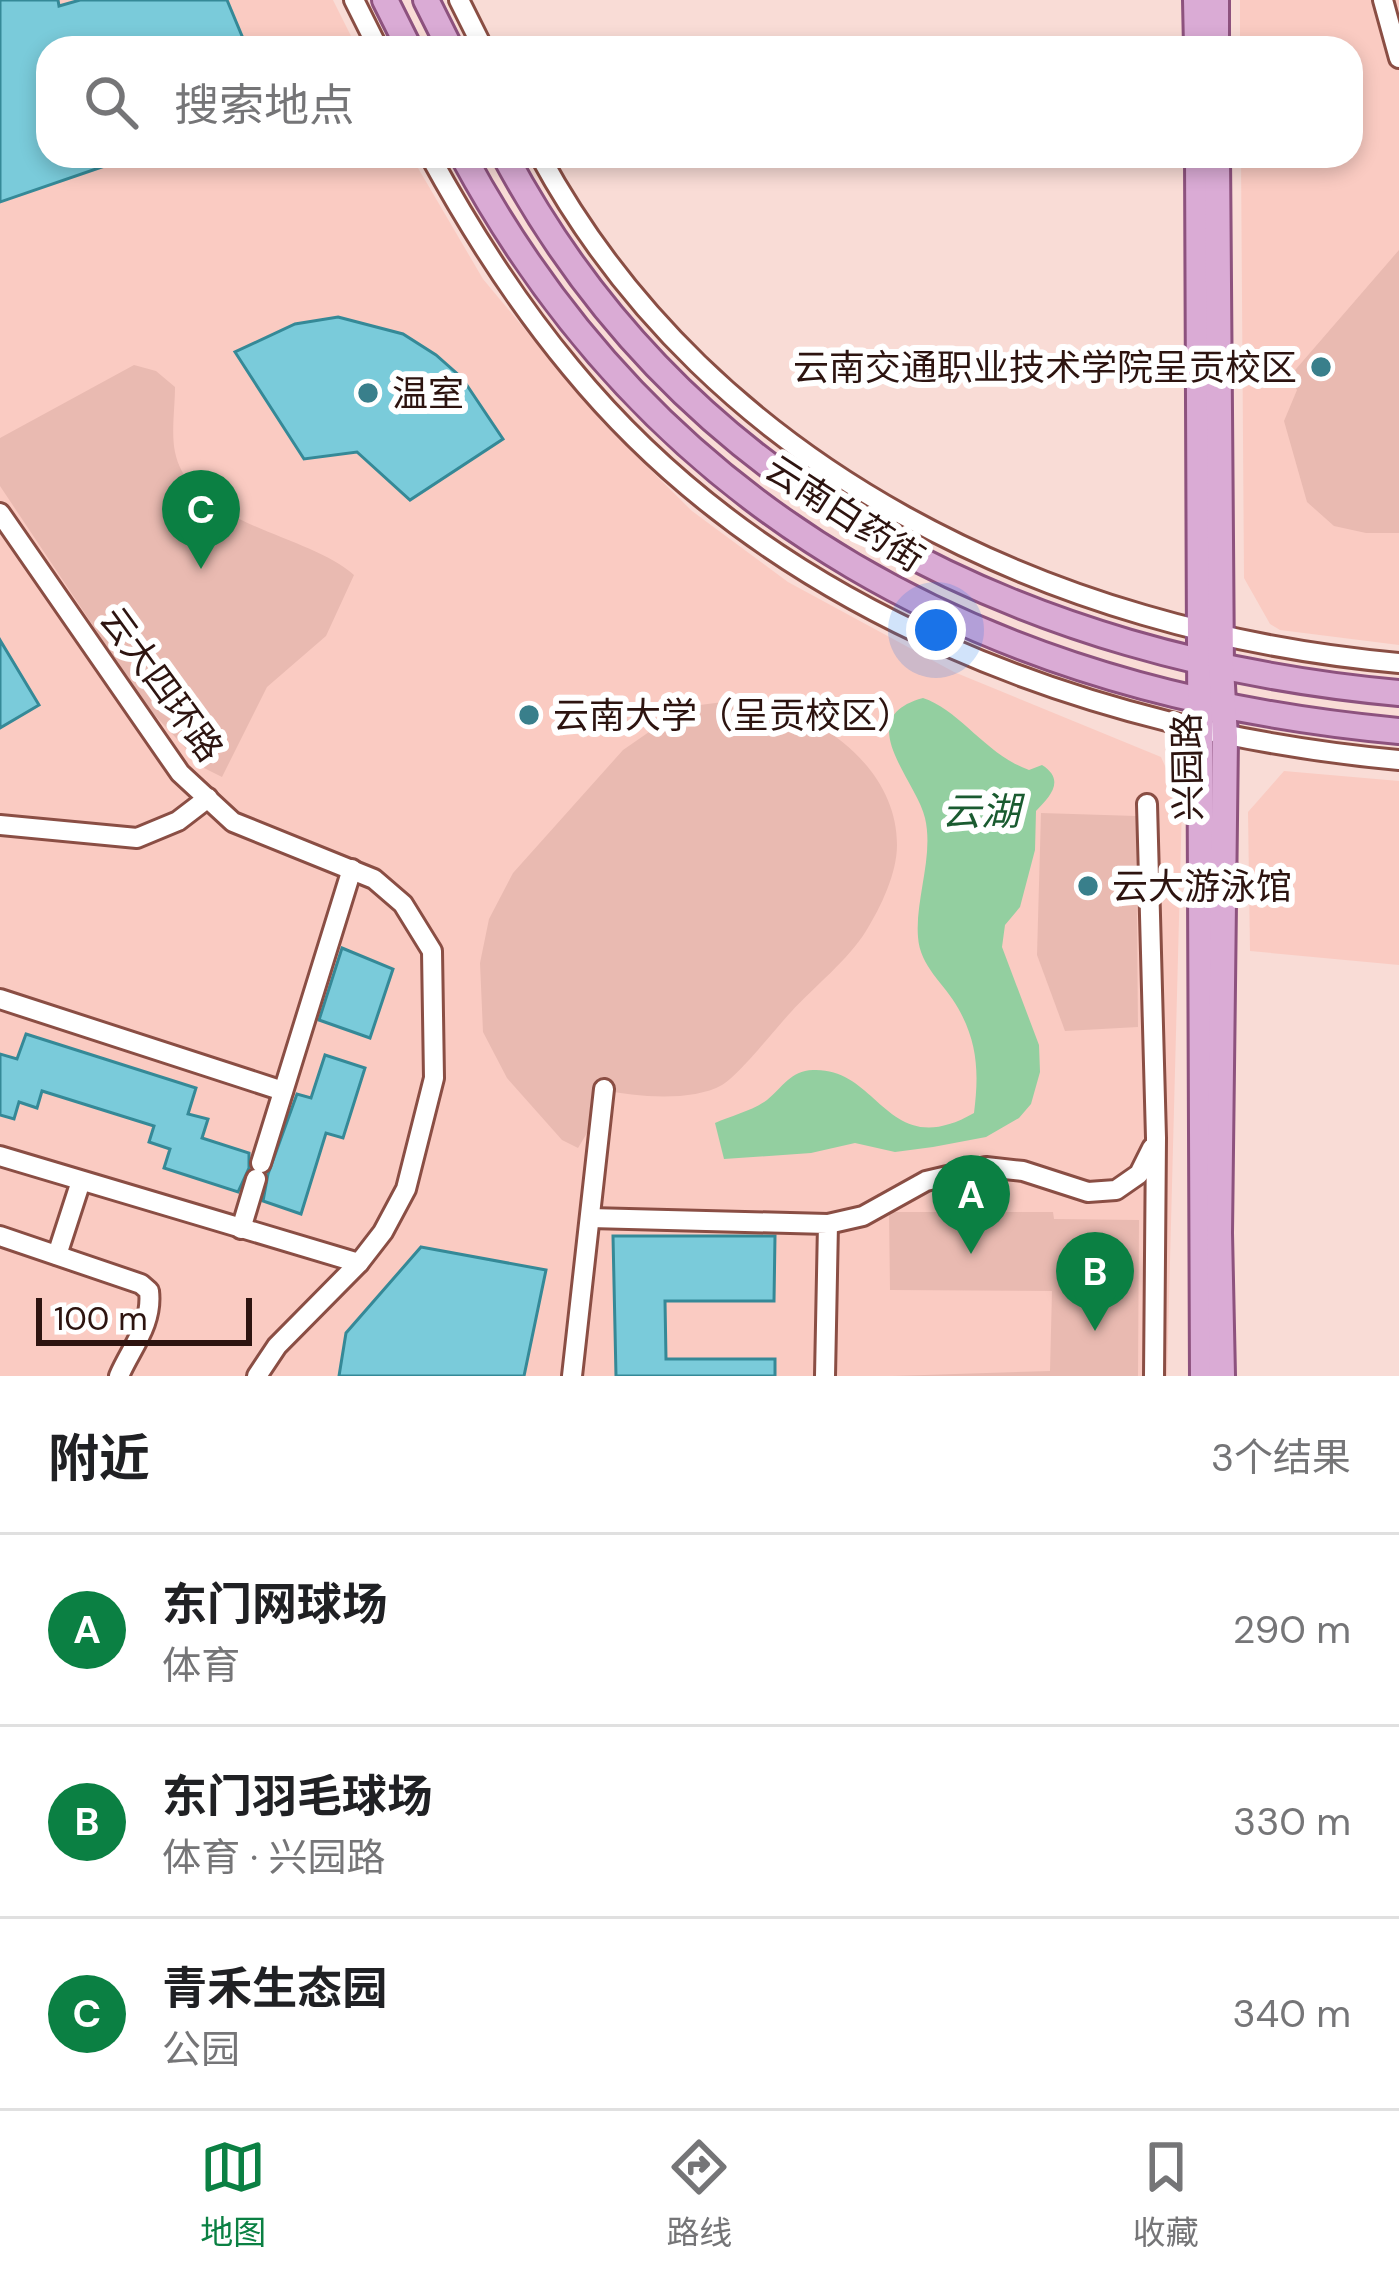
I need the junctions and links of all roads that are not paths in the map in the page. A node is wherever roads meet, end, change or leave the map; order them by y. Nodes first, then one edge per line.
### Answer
1 (354, 0) edge
2 (385, 0) edge
3 (426, 0) edge
4 (459, 0) edge
5 (1196, 0) edge
6 (1216, 0) edge
7 (1383, 0) edge
8 (372, 36) edge
9 (403, 36) edge
10 (443, 36) edge
11 (477, 36) edge
12 (1197, 36) edge
13 (1216, 36) edge
14 (1399, 58) edge
15 (437, 168) edge
16 (469, 168) edge
17 (513, 168) edge
18 (548, 168) edge
19 (1198, 168) edge
20 (1217, 168) edge
21 (0, 513) edge
22 (1212, 634) junction
23 (1399, 663) edge
24 (1212, 666) junction
25 (1399, 693) edge
26 (1212, 703) junction
27 (1399, 731) edge
28 (1214, 734) junction
29 (1399, 760) edge
30 (208, 799) junction
31 (1148, 804) dead end
32 (0, 825) edge
33 (352, 869) junction
34 (0, 999) edge
35 (604, 1090) dead end
36 (284, 1091) junction
37 (1156, 1138) junction
38 (0, 1156) edge
39 (81, 1181) junction
40 (590, 1218) junction
41 (828, 1224) junction
42 (241, 1229) junction
43 (0, 1236) edge
44 (57, 1256) junction
45 (359, 1263) junction
46 (119, 1376) edge
47 (257, 1376) edge
48 (572, 1376) edge
49 (825, 1376) edge
50 (1154, 1376) edge
51 (1203, 1376) edge
52 (1222, 1376) edge

1 - 8 street
2 - 9 main road
3 - 10 main road
4 - 11 street
5 - 12 main road
6 - 13 main road
7 - 14 street
15 - 28 street
16 - 26 main road, 云南白药街
17 - 24 main road, 云南白药街
18 - 22 street
19 - 22 main road, 兴园路
20 - 22 main road, 兴园路
21 - 30 street, 云大四环路
22 - 23 street
22 - 24 main road, 兴园路
24 - 25 main road, 云南白药街
24 - 26 main road, 兴园路
26 - 27 main road, 云南白药街
26 - 28 main road, 兴园路
28 - 29 street
28 - 51 main road, 兴园路
28 - 52 main road, 兴园路
30 - 32 street
30 - 33 street, 云大四环路
31 - 37 street
33 - 36 street
33 - 45 street, 云大四环路
34 - 36 street
35 - 40 street
36 - 42 street
37 - 41 street
37 - 50 street
38 - 39 street
39 - 42 street
39 - 44 street
40 - 41 street
40 - 48 street
41 - 49 street
42 - 45 street
43 - 44 street
44 - 46 street
45 - 47 street, 云大四环路

